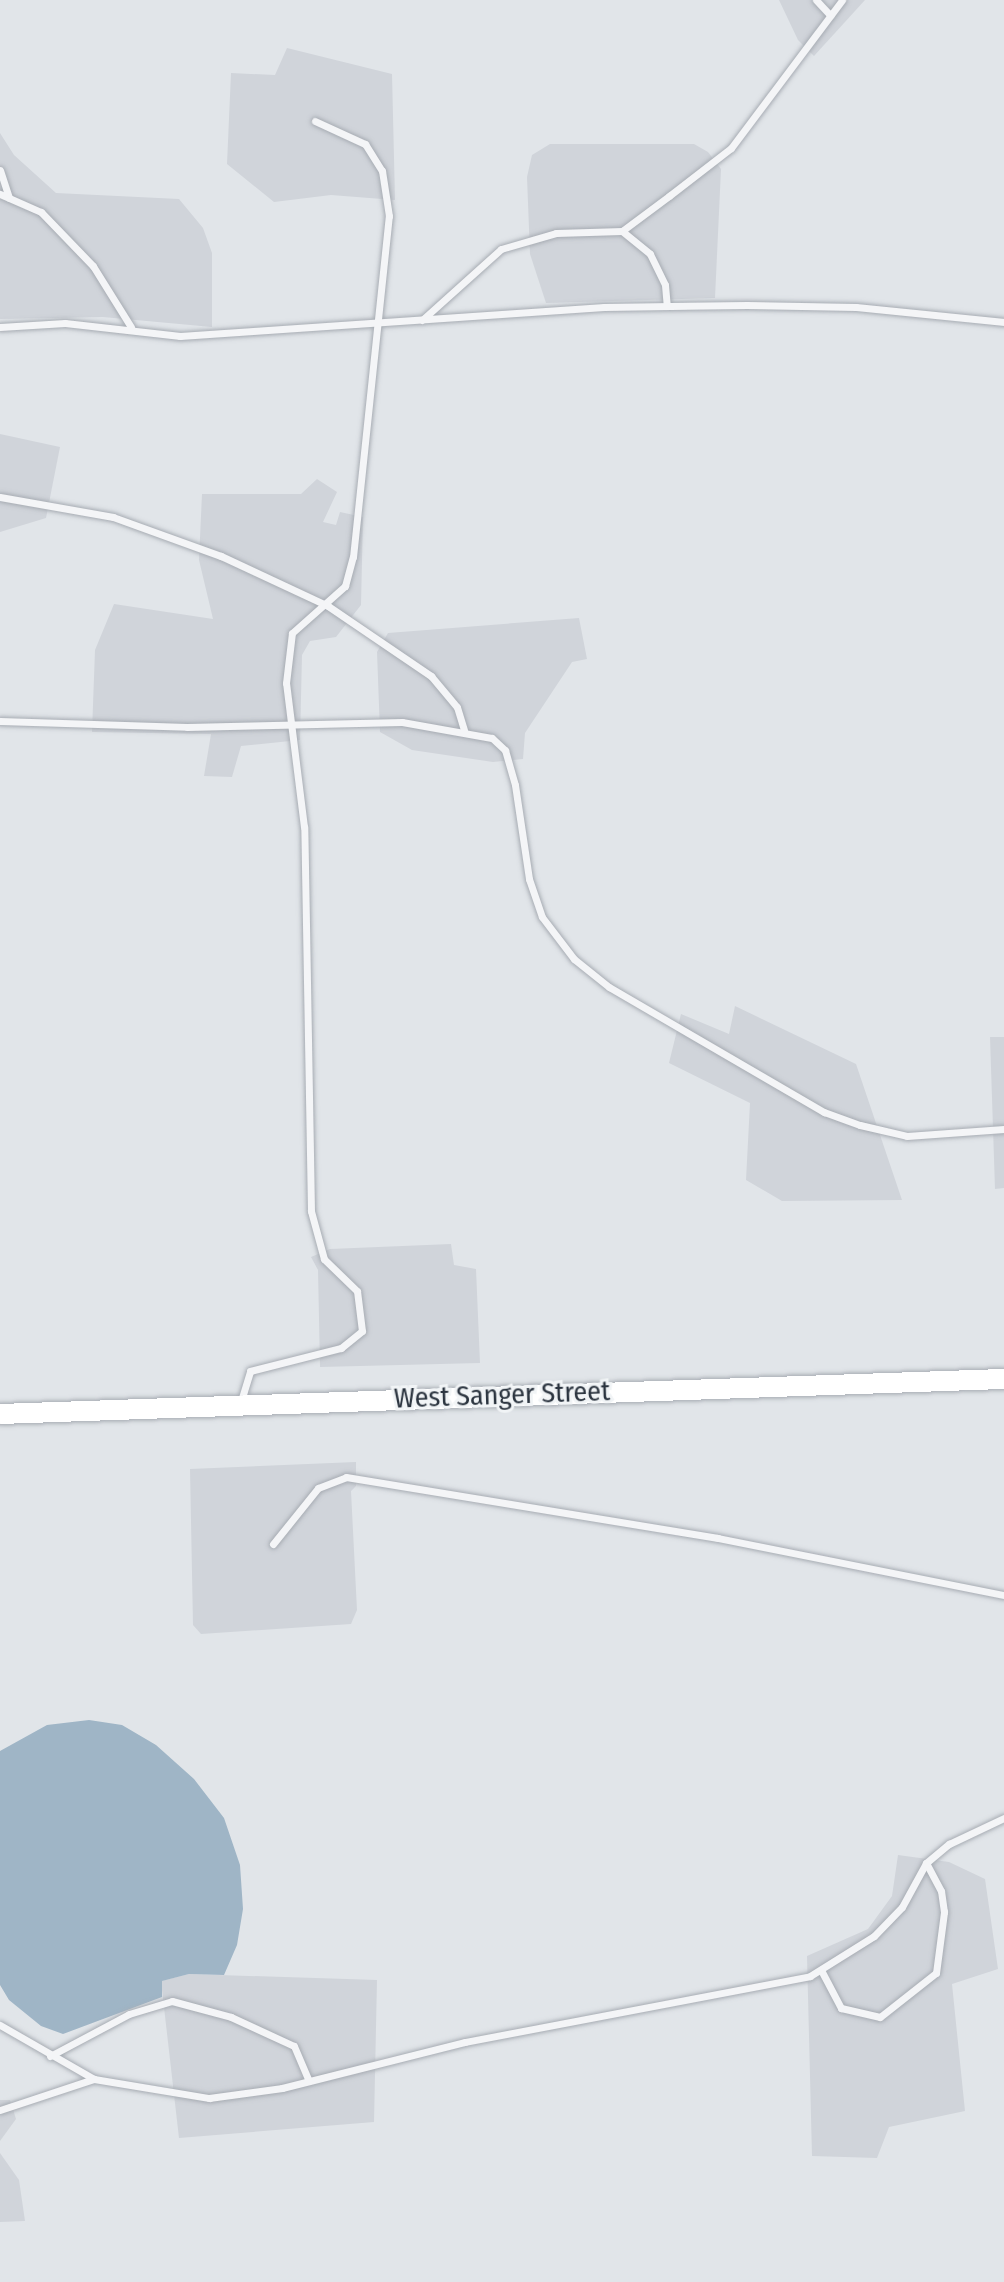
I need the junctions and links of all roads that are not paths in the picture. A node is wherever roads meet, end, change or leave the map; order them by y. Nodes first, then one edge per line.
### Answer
1 (816, 0) edge
2 (842, 0) edge
3 (830, 15) junction
4 (315, 121) dead end
5 (0, 170) edge
6 (0, 194) edge
7 (9, 198) junction
8 (622, 231) junction
9 (667, 306) junction
10 (422, 320) junction
11 (1004, 322) edge
12 (379, 324) junction
13 (0, 327) edge
14 (131, 327) junction
15 (0, 497) edge
16 (328, 606) junction
17 (0, 721) edge
18 (289, 726) junction
19 (464, 730) junction
20 (1004, 1129) edge
21 (1004, 1379) edge
22 (241, 1403) junction
23 (0, 1414) edge
24 (273, 1544) dead end
25 (1004, 1595) edge
26 (1004, 1818) edge
27 (926, 1863) junction
28 (821, 1970) junction
29 (0, 2025) edge
30 (50, 2056) junction
31 (94, 2079) junction
32 (309, 2081) junction
33 (0, 2110) edge

1 - 3 lane
2 - 3 lane
3 - 8 lane
4 - 12 lane
5 - 7 lane
6 - 7 lane
7 - 14 lane
8 - 9 lane
8 - 10 lane
9 - 10 lane
9 - 11 lane
10 - 12 lane
12 - 14 lane
12 - 16 lane
13 - 14 lane
15 - 16 lane
16 - 18 lane
16 - 19 lane
17 - 18 lane
18 - 19 lane
18 - 22 lane
19 - 20 lane
21 - 22 main road, West Sanger Street
22 - 23 main road, West Sanger Street
24 - 25 lane
26 - 27 lane
27 - 28 lane
27 - 28 lane
28 - 32 lane
29 - 30 lane
30 - 31 lane
30 - 32 lane
31 - 32 lane
31 - 33 lane

